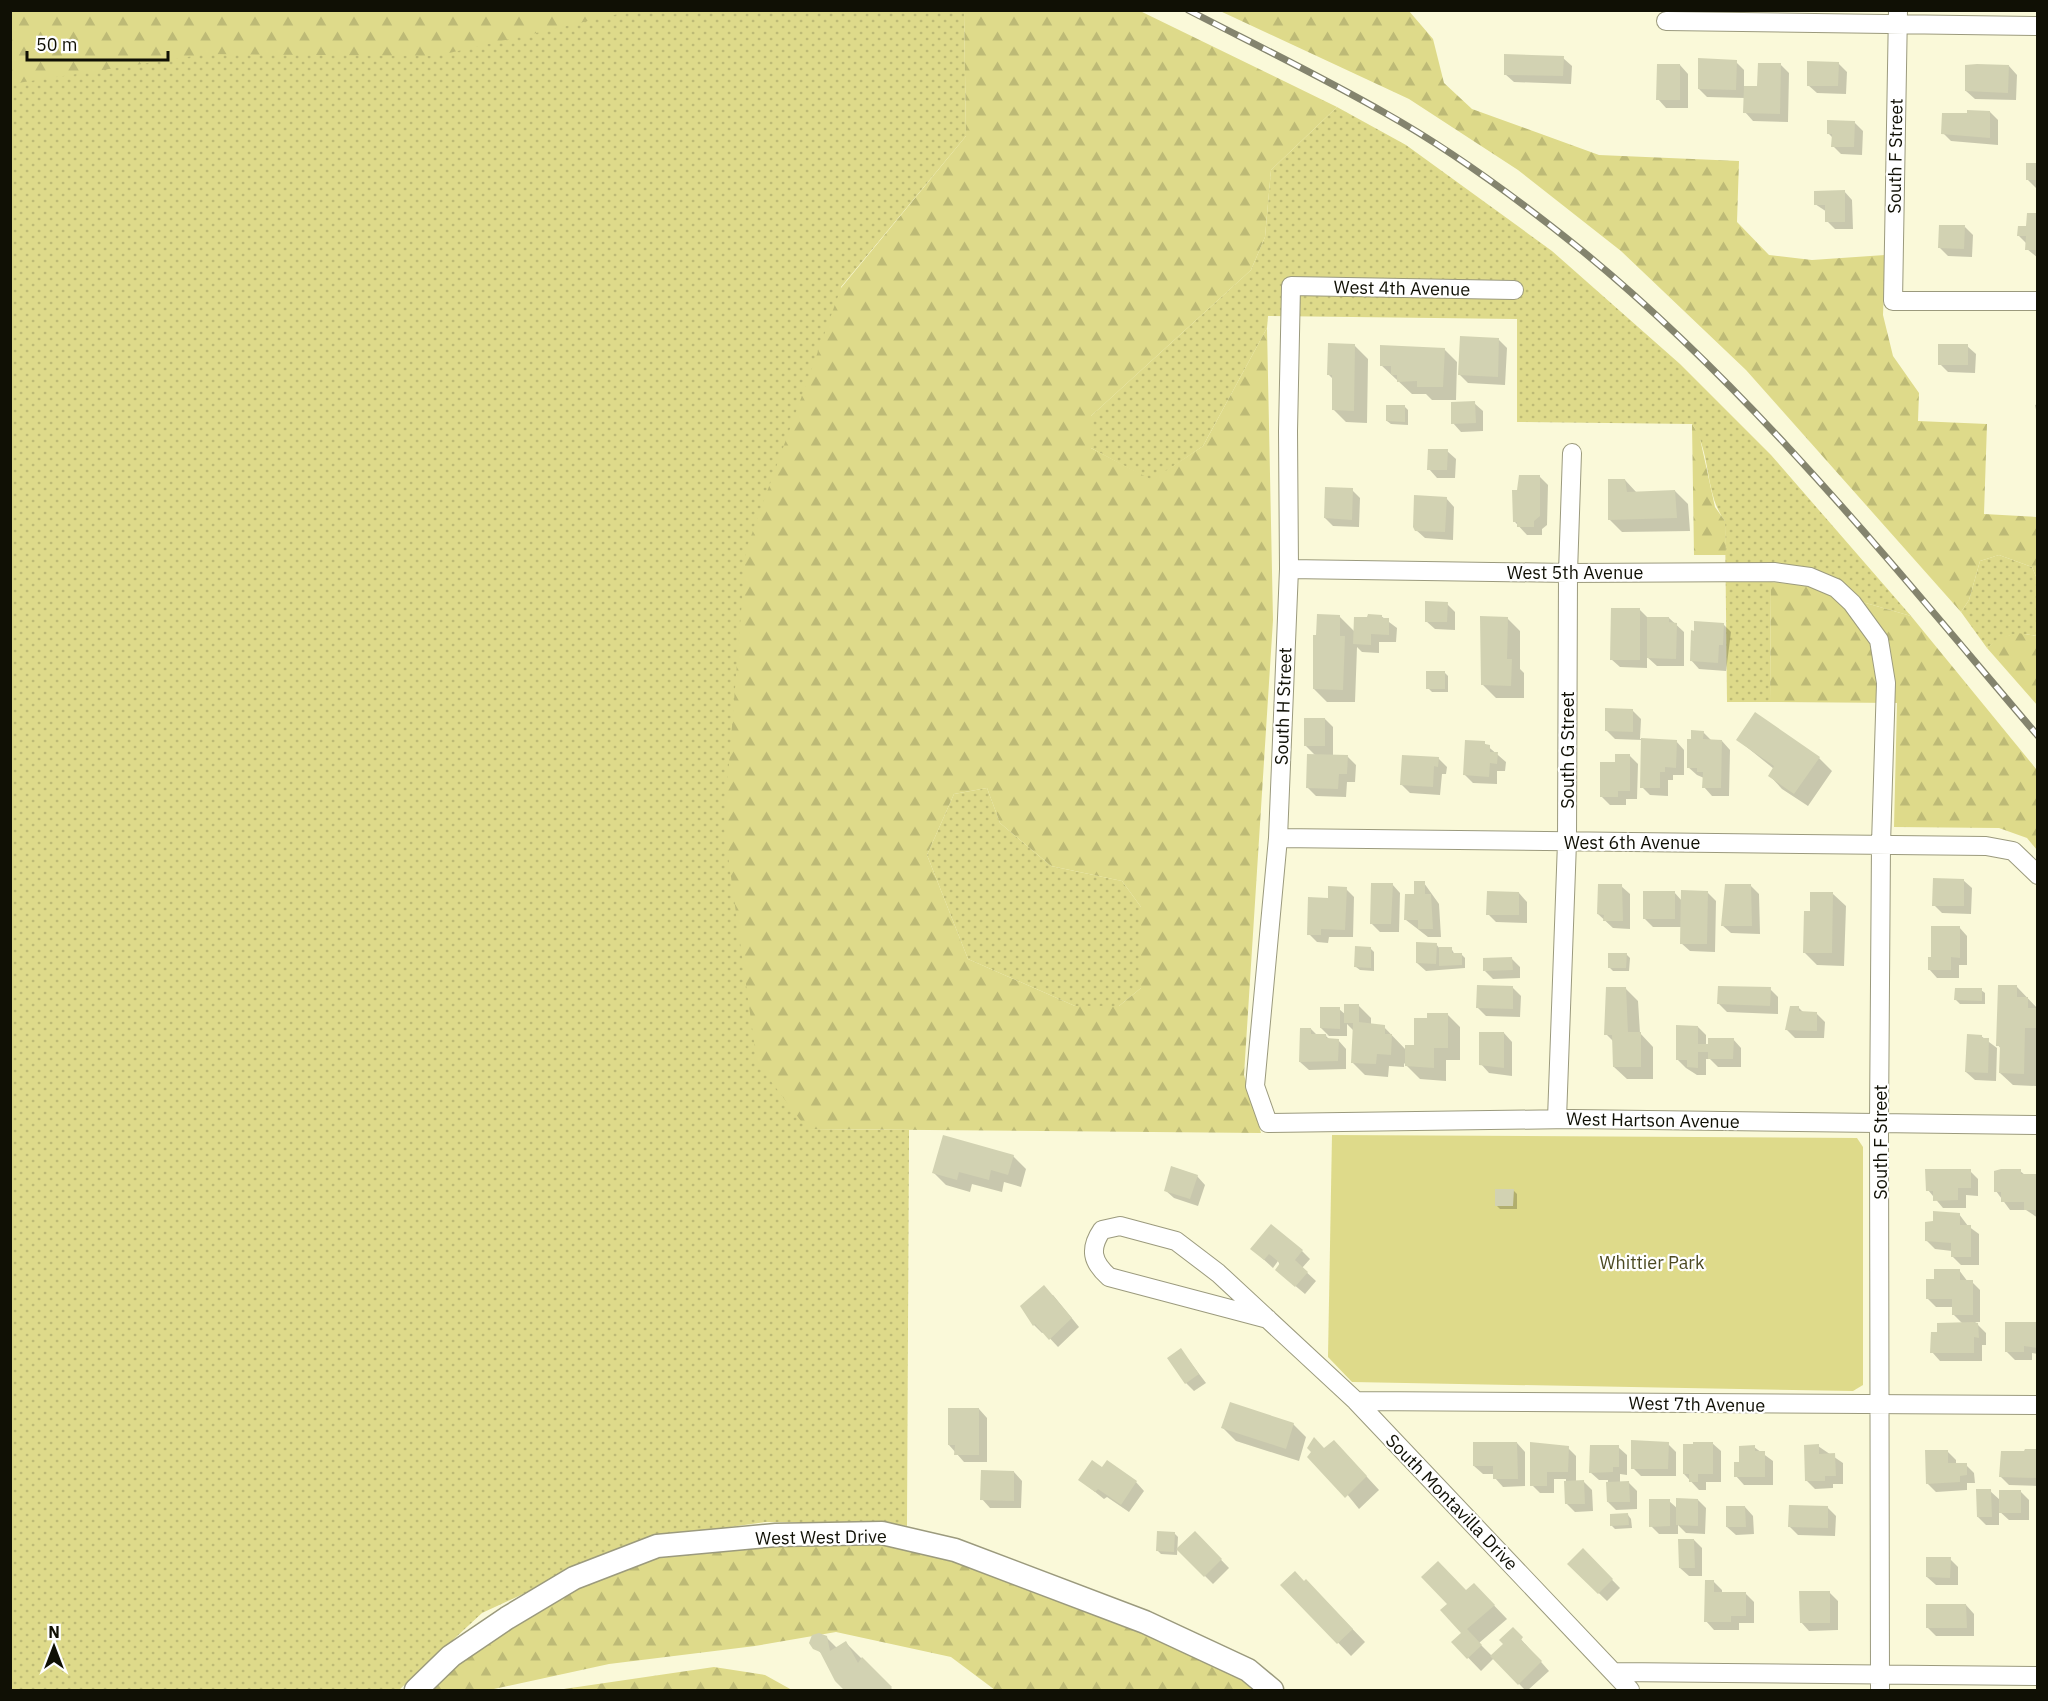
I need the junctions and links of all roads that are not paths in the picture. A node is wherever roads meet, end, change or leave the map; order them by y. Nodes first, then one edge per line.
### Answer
1 (1898, 17) edge
2 (1666, 21) dead end
3 (2037, 26) edge
4 (1291, 286) joint
5 (1514, 290) dead end
6 (2037, 301) edge
7 (1572, 453) dead end
8 (1289, 569) junction
9 (1568, 573) junction
10 (1852, 603) joint
11 (1278, 838) junction
12 (1567, 842) junction
13 (1881, 844) junction
14 (2037, 875) edge
15 (1557, 1119) junction
16 (1268, 1123) joint
17 (1879, 1124) junction
18 (2037, 1125) edge
19 (1268, 1319) junction
20 (1356, 1401) junction
21 (1880, 1406) junction
22 (2037, 1406) edge
23 (1615, 1672) junction
24 (2037, 1676) edge
25 (1880, 1684) edge
26 (416, 1690) edge
27 (1272, 1690) edge
28 (1630, 1690) edge

1 - 2 street
1 - 3 street
1 - 6 street, South F Street
4 - 5 street, West 4th Avenue
4 - 8 street, South H Street
7 - 9 street, South G Street
8 - 9 street, West 5th Avenue
8 - 11 street, South H Street
9 - 10 street, West 5th Avenue
9 - 12 street, South G Street
10 - 13 street, South F Street
11 - 12 street, West 6th Avenue
11 - 16 street, South H Street
12 - 13 street, West 6th Avenue
12 - 15 street, South G Street
13 - 14 street, West 6th Avenue
13 - 17 street, South F Street
15 - 16 street, West Hartson Avenue
15 - 17 street, West Hartson Avenue
17 - 18 street, West Hartson Avenue
17 - 21 street, South F Street
19 - 19 street, South Montavilla Drive
19 - 20 street, South Montavilla Drive
20 - 21 street, West 7th Avenue
20 - 23 street, South Montavilla Drive
21 - 22 street, West 7th Avenue
21 - 25 street, South F Street
23 - 25 street
23 - 28 street, South Montavilla Drive
24 - 25 street
26 - 27 street, West West Drive

